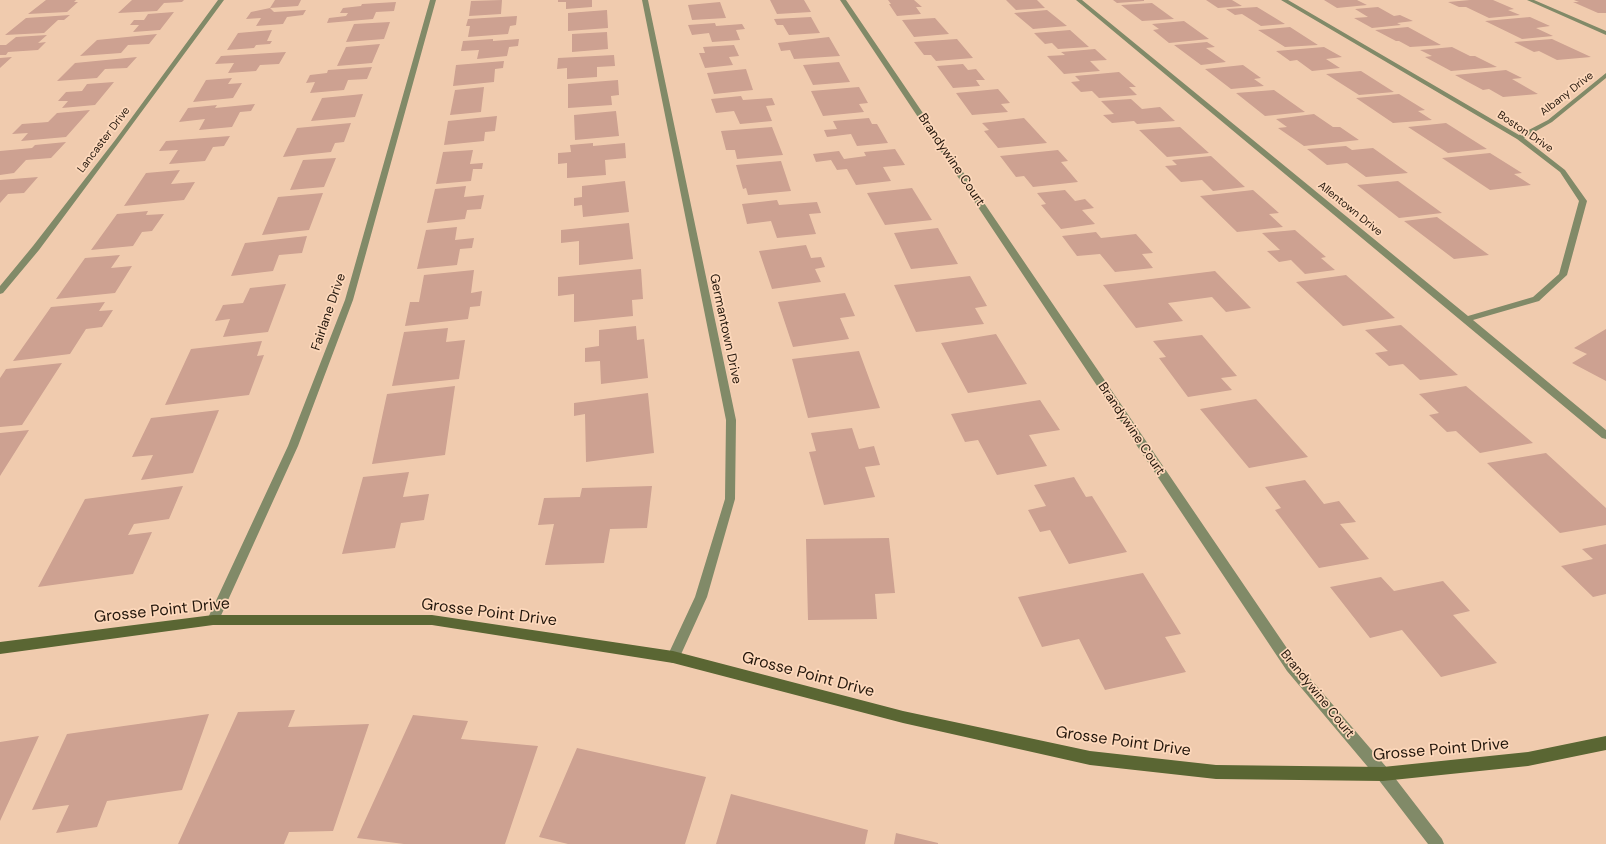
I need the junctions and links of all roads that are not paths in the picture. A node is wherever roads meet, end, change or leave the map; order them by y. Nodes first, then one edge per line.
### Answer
1 (221, 0) edge
2 (433, 0) edge
3 (645, 0) edge
4 (843, 0) edge
5 (1079, 0) edge
6 (1284, 0) edge
7 (1530, 0) edge
8 (1606, 33) edge
9 (1606, 76) edge
10 (1519, 138) junction
11 (0, 291) edge
12 (1467, 319) junction
13 (1606, 435) edge
14 (213, 620) junction
15 (0, 648) edge
16 (672, 657) junction
17 (1606, 743) edge
18 (1383, 774) junction
19 (1437, 844) edge

1 - 11 street, Lancaster Drive
2 - 14 street, Fairlane Drive
3 - 16 street, Germantown Drive
4 - 18 street, Brandywine Court
5 - 12 street, Allentown Drive
6 - 10 street, Boston Drive
7 - 8 street
9 - 10 street, Albany Drive
10 - 12 street, Boston Drive
12 - 13 street, Allentown Drive
14 - 15 street, Grosse Point Drive
14 - 16 street, Grosse Point Drive
16 - 18 street, Grosse Point Drive
17 - 18 street, Grosse Point Drive
18 - 19 street, Brandywine Court

